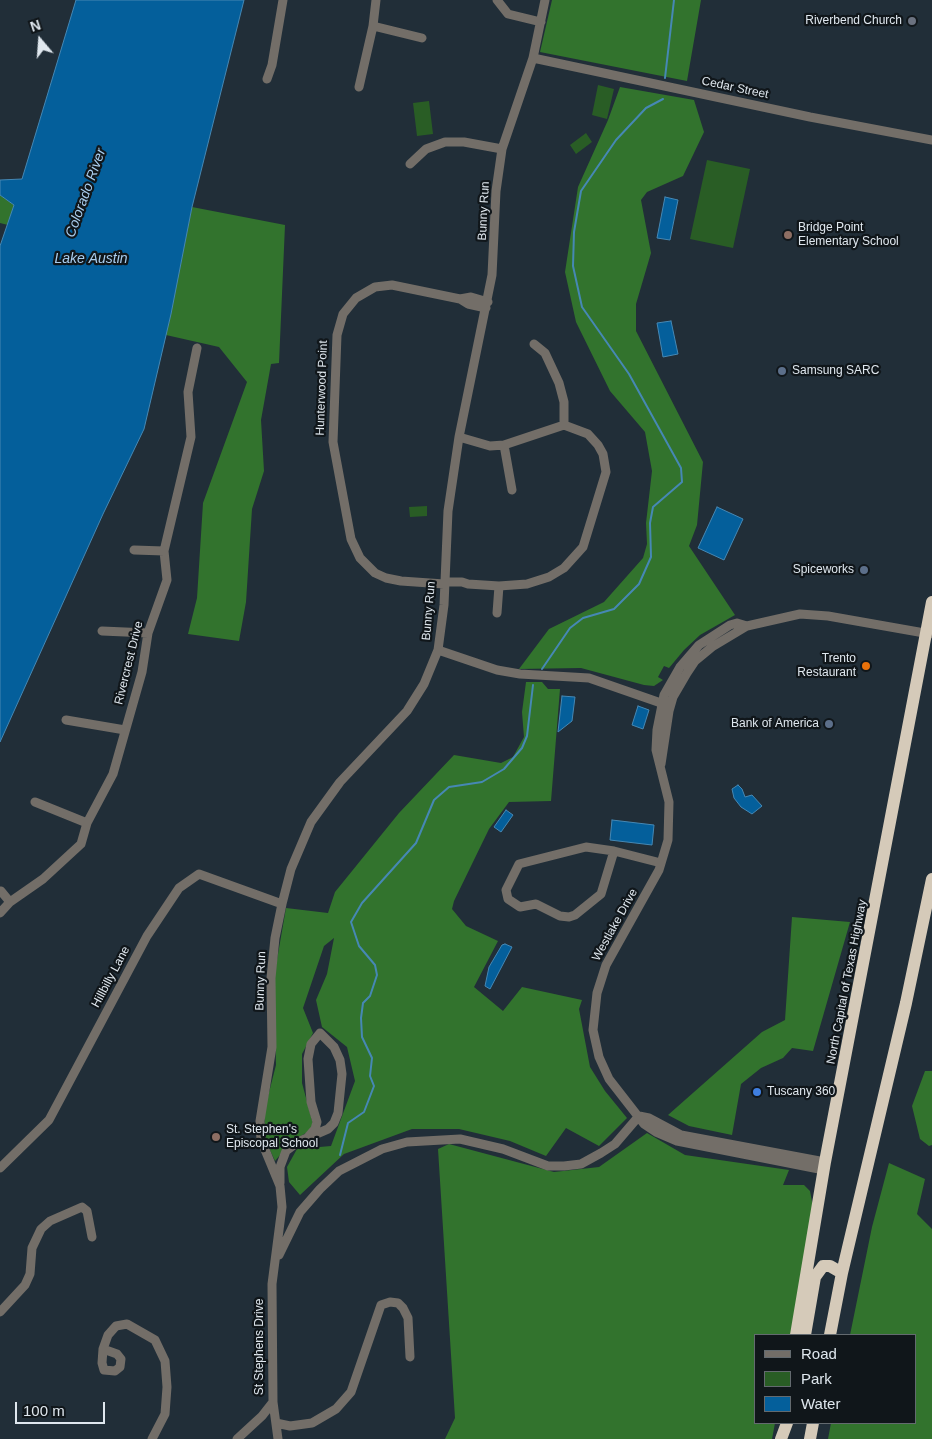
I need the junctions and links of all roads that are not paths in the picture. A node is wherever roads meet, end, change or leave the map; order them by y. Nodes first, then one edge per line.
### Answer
1 (283, 0) edge
2 (376, 0) edge
3 (497, 0) edge
4 (545, 0) edge
5 (541, 22) junction
6 (373, 26) junction
7 (422, 38) dead end
8 (533, 58) junction
9 (267, 79) dead end
10 (359, 86) dead end
11 (932, 140) edge
12 (502, 149) junction
13 (410, 164) dead end
14 (487, 305) junction
15 (534, 344) dead end
16 (197, 348) dead end
17 (564, 426) junction
18 (459, 437) junction
19 (504, 445) junction
20 (512, 490) dead end
21 (134, 550) dead end
22 (164, 551) junction
23 (444, 584) junction
24 (499, 586) junction
25 (932, 602) edge
26 (497, 612) dead end
27 (747, 626) junction
28 (102, 631) dead end
29 (148, 633) junction
30 (929, 634) edge
31 (438, 650) junction
32 (669, 685) junction
33 (648, 697) junction
34 (674, 697) junction
35 (662, 702) junction
36 (66, 720) dead end
37 (125, 730) junction
38 (661, 764) junction
39 (35, 802) dead end
40 (87, 823) junction
41 (614, 851) junction
42 (661, 863) junction
43 (932, 879) edge
44 (1, 891) edge
45 (10, 902) junction
46 (282, 904) junction
47 (0, 913) edge
48 (639, 1116) junction
49 (308, 1137) junction
50 (825, 1166) junction
51 (0, 1168) edge
52 (280, 1186) junction
53 (92, 1236) dead end
54 (274, 1270) junction
55 (842, 1273) junction
56 (0, 1312) edge
57 (796, 1334) edge
58 (805, 1334) edge
59 (830, 1334) edge
60 (103, 1349) dead end
61 (410, 1357) dead end
62 (273, 1402) junction
63 (276, 1424) junction
64 (783, 1424) edge
65 (787, 1424) edge
66 (813, 1424) edge
67 (152, 1439) edge
68 (237, 1439) edge
69 (278, 1439) edge
70 (781, 1439) edge
71 (810, 1439) edge

1 - 9 street
2 - 6 street
3 - 5 street
4 - 5 street, Bunny Run
5 - 8 street, Bunny Run
6 - 7 street
6 - 10 street
8 - 11 street, Cedar Street
8 - 12 street, Bunny Run
12 - 13 street
12 - 14 street, Bunny Run
14 - 18 street, Bunny Run
14 - 23 street, Hunterwood Point
15 - 17 street
16 - 22 street, Rivercrest Drive
17 - 19 street
17 - 24 street, Hunterwood Point
18 - 19 street
18 - 23 street, Bunny Run
19 - 20 street
21 - 22 street
22 - 29 street, Rivercrest Drive
23 - 24 street, Hunterwood Point
23 - 31 street, Bunny Run
24 - 26 street
25 - 30 highway, North Capital of Texas Highway
27 - 30 street, Westlake Drive
27 - 32 street, Westlake Drive
27 - 34 street, Westlake Drive
28 - 29 street
29 - 37 street, Rivercrest Drive
30 - 50 highway, North Capital of Texas Highway
31 - 33 street
31 - 46 street, Bunny Run
32 - 33 street
32 - 35 street, Westlake Drive
33 - 35 street
34 - 35 street
34 - 38 street, Westlake Drive
35 - 38 street, Westlake Drive
36 - 37 street
37 - 40 street, Rivercrest Drive
38 - 42 street, Westlake Drive
39 - 40 street
40 - 45 street, Rivercrest Drive
41 - 41 street
41 - 42 street
42 - 48 street, Westlake Drive
43 - 55 highway
44 - 45 street
45 - 47 street, Rivercrest Drive
46 - 51 street, Hillbilly Lane
46 - 52 street, Bunny Run
48 - 50 street, Westlake Drive
48 - 54 street
49 - 49 street
49 - 52 street
50 - 57 highway, North Capital of Texas Highway
52 - 54 street, Bunny Run
53 - 56 street
54 - 62 street, St Stephens Drive
55 - 58 highway
55 - 59 highway
60 - 67 street
61 - 63 street
62 - 63 street
62 - 68 street, St Stephens Drive
63 - 69 street
64 - 70 highway
65 - 70 highway
66 - 71 highway

